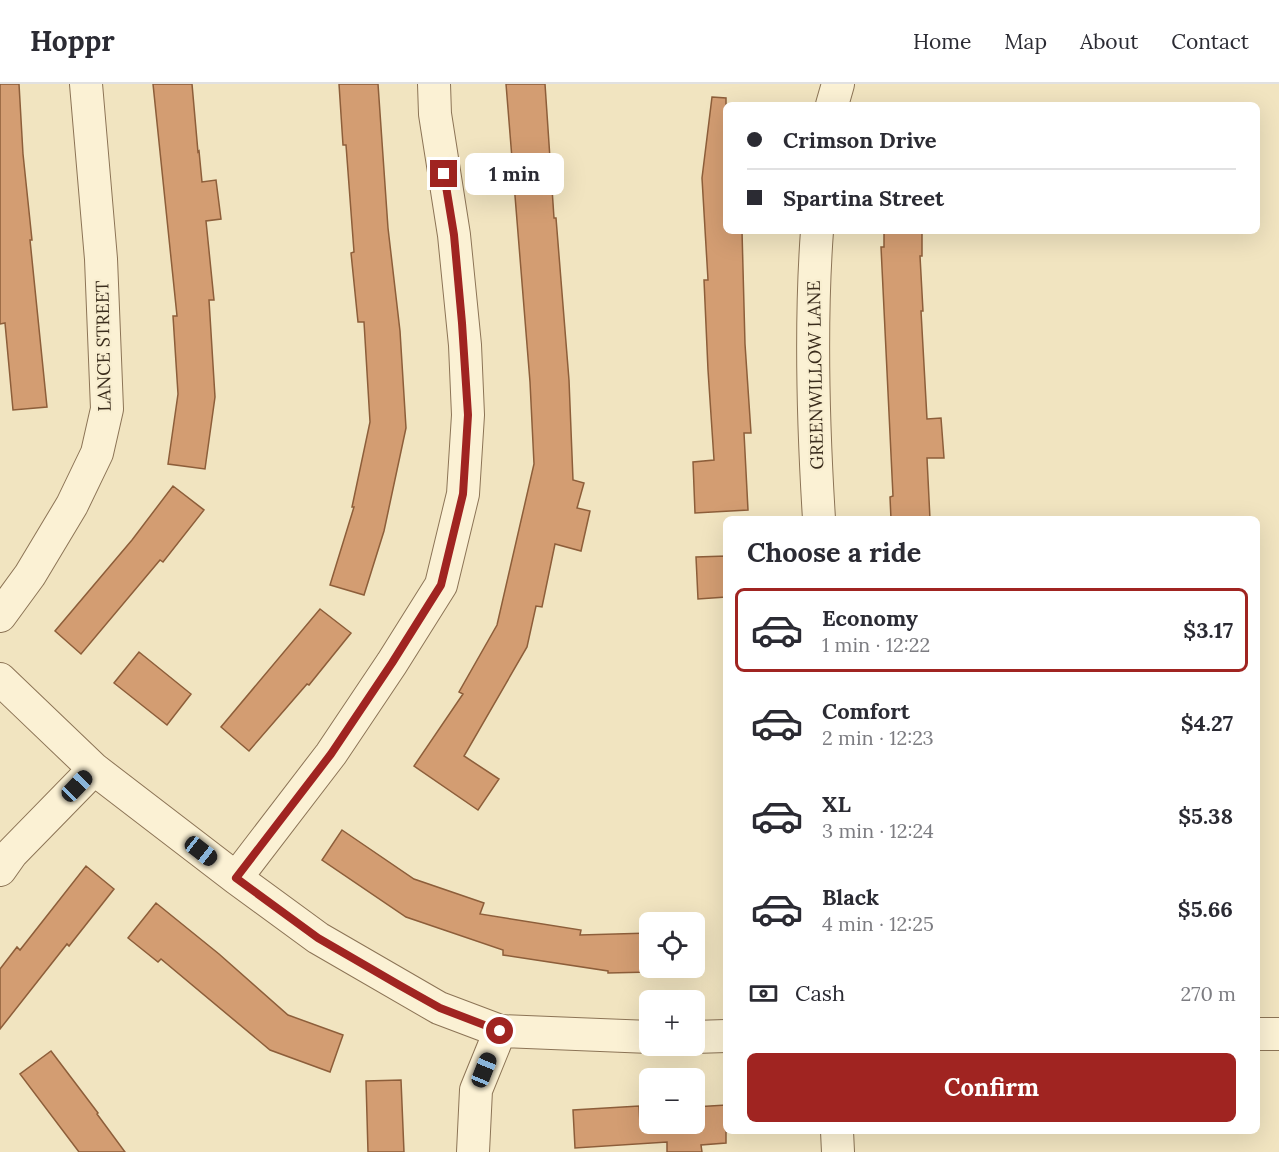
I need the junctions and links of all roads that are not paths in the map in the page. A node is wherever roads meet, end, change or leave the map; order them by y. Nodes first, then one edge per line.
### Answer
1 (86, 84) edge
2 (434, 84) edge
3 (838, 84) edge
4 (833, 102) edge
5 (817, 234) edge
6 (819, 516) edge
7 (0, 616) edge
8 (0, 679) edge
9 (94, 769) junction
10 (0, 870) edge
11 (236, 878) junction
12 (500, 1031) junction
13 (1260, 1034) edge
14 (1279, 1034) edge
15 (705, 1036) edge
16 (723, 1036) edge
17 (639, 1037) edge
18 (837, 1134) edge
19 (473, 1152) edge
20 (838, 1152) edge

1 - 7 street, LANCE STREET
2 - 11 street
3 - 4 street
5 - 6 street, GREENWILLOW LANE
8 - 9 street
9 - 10 street
9 - 11 street
11 - 12 street
12 - 17 street
12 - 19 street
13 - 14 street
15 - 16 street
18 - 20 street

